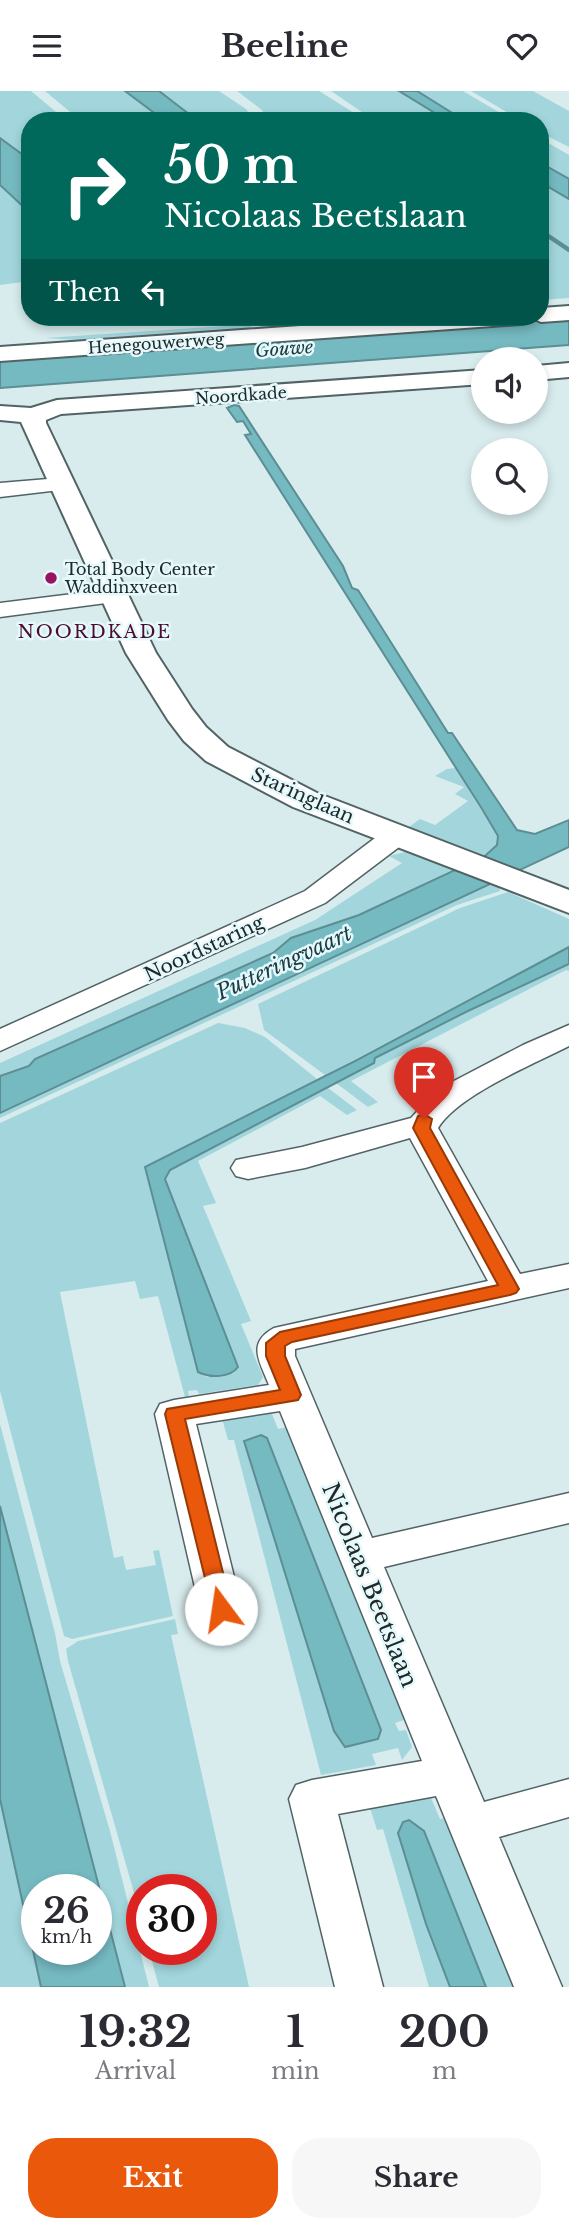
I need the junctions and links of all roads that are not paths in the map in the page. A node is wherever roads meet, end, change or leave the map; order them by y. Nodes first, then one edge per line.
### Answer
1 (569, 313) edge
2 (549, 314) edge
3 (394, 326) edge
4 (0, 354) edge
5 (569, 370) edge
6 (548, 372) edge
7 (471, 378) edge
8 (0, 413) edge
9 (34, 416) junction
10 (60, 484) junction
11 (0, 490) edge
12 (113, 596) junction
13 (0, 610) edge
14 (397, 835) junction
15 (569, 902) edge
16 (569, 1034) edge
17 (0, 1041) edge
18 (421, 1128) junction
19 (248, 1168) dead end
20 (569, 1276) edge
21 (510, 1289) junction
22 (292, 1395) junction
23 (569, 1508) edge
24 (358, 1557) junction
25 (221, 1609) dead end
26 (449, 1775) junction
27 (569, 1798) edge
28 (470, 1825) junction
29 (359, 1987) edge
30 (538, 1987) edge

1 - 2 street
3 - 4 street, Henegouwerweg
5 - 6 street
7 - 9 street, Noordkade
8 - 9 street, Noordkade
9 - 10 street, Staringlaan
10 - 11 street
10 - 12 street, Staringlaan
12 - 13 street
12 - 14 street, Staringlaan
14 - 15 street, Staringlaan
14 - 17 street, Noordstaring
16 - 18 street
18 - 19 street
18 - 21 street
20 - 21 street
21 - 22 street, Nicolaas Beetslaan
22 - 24 street, Nicolaas Beetslaan
22 - 25 street
23 - 24 street
24 - 26 street, Nicolaas Beetslaan
26 - 28 street, Nicolaas Beetslaan
26 - 29 street
27 - 28 street
28 - 30 street, Nicolaas Beetslaan

